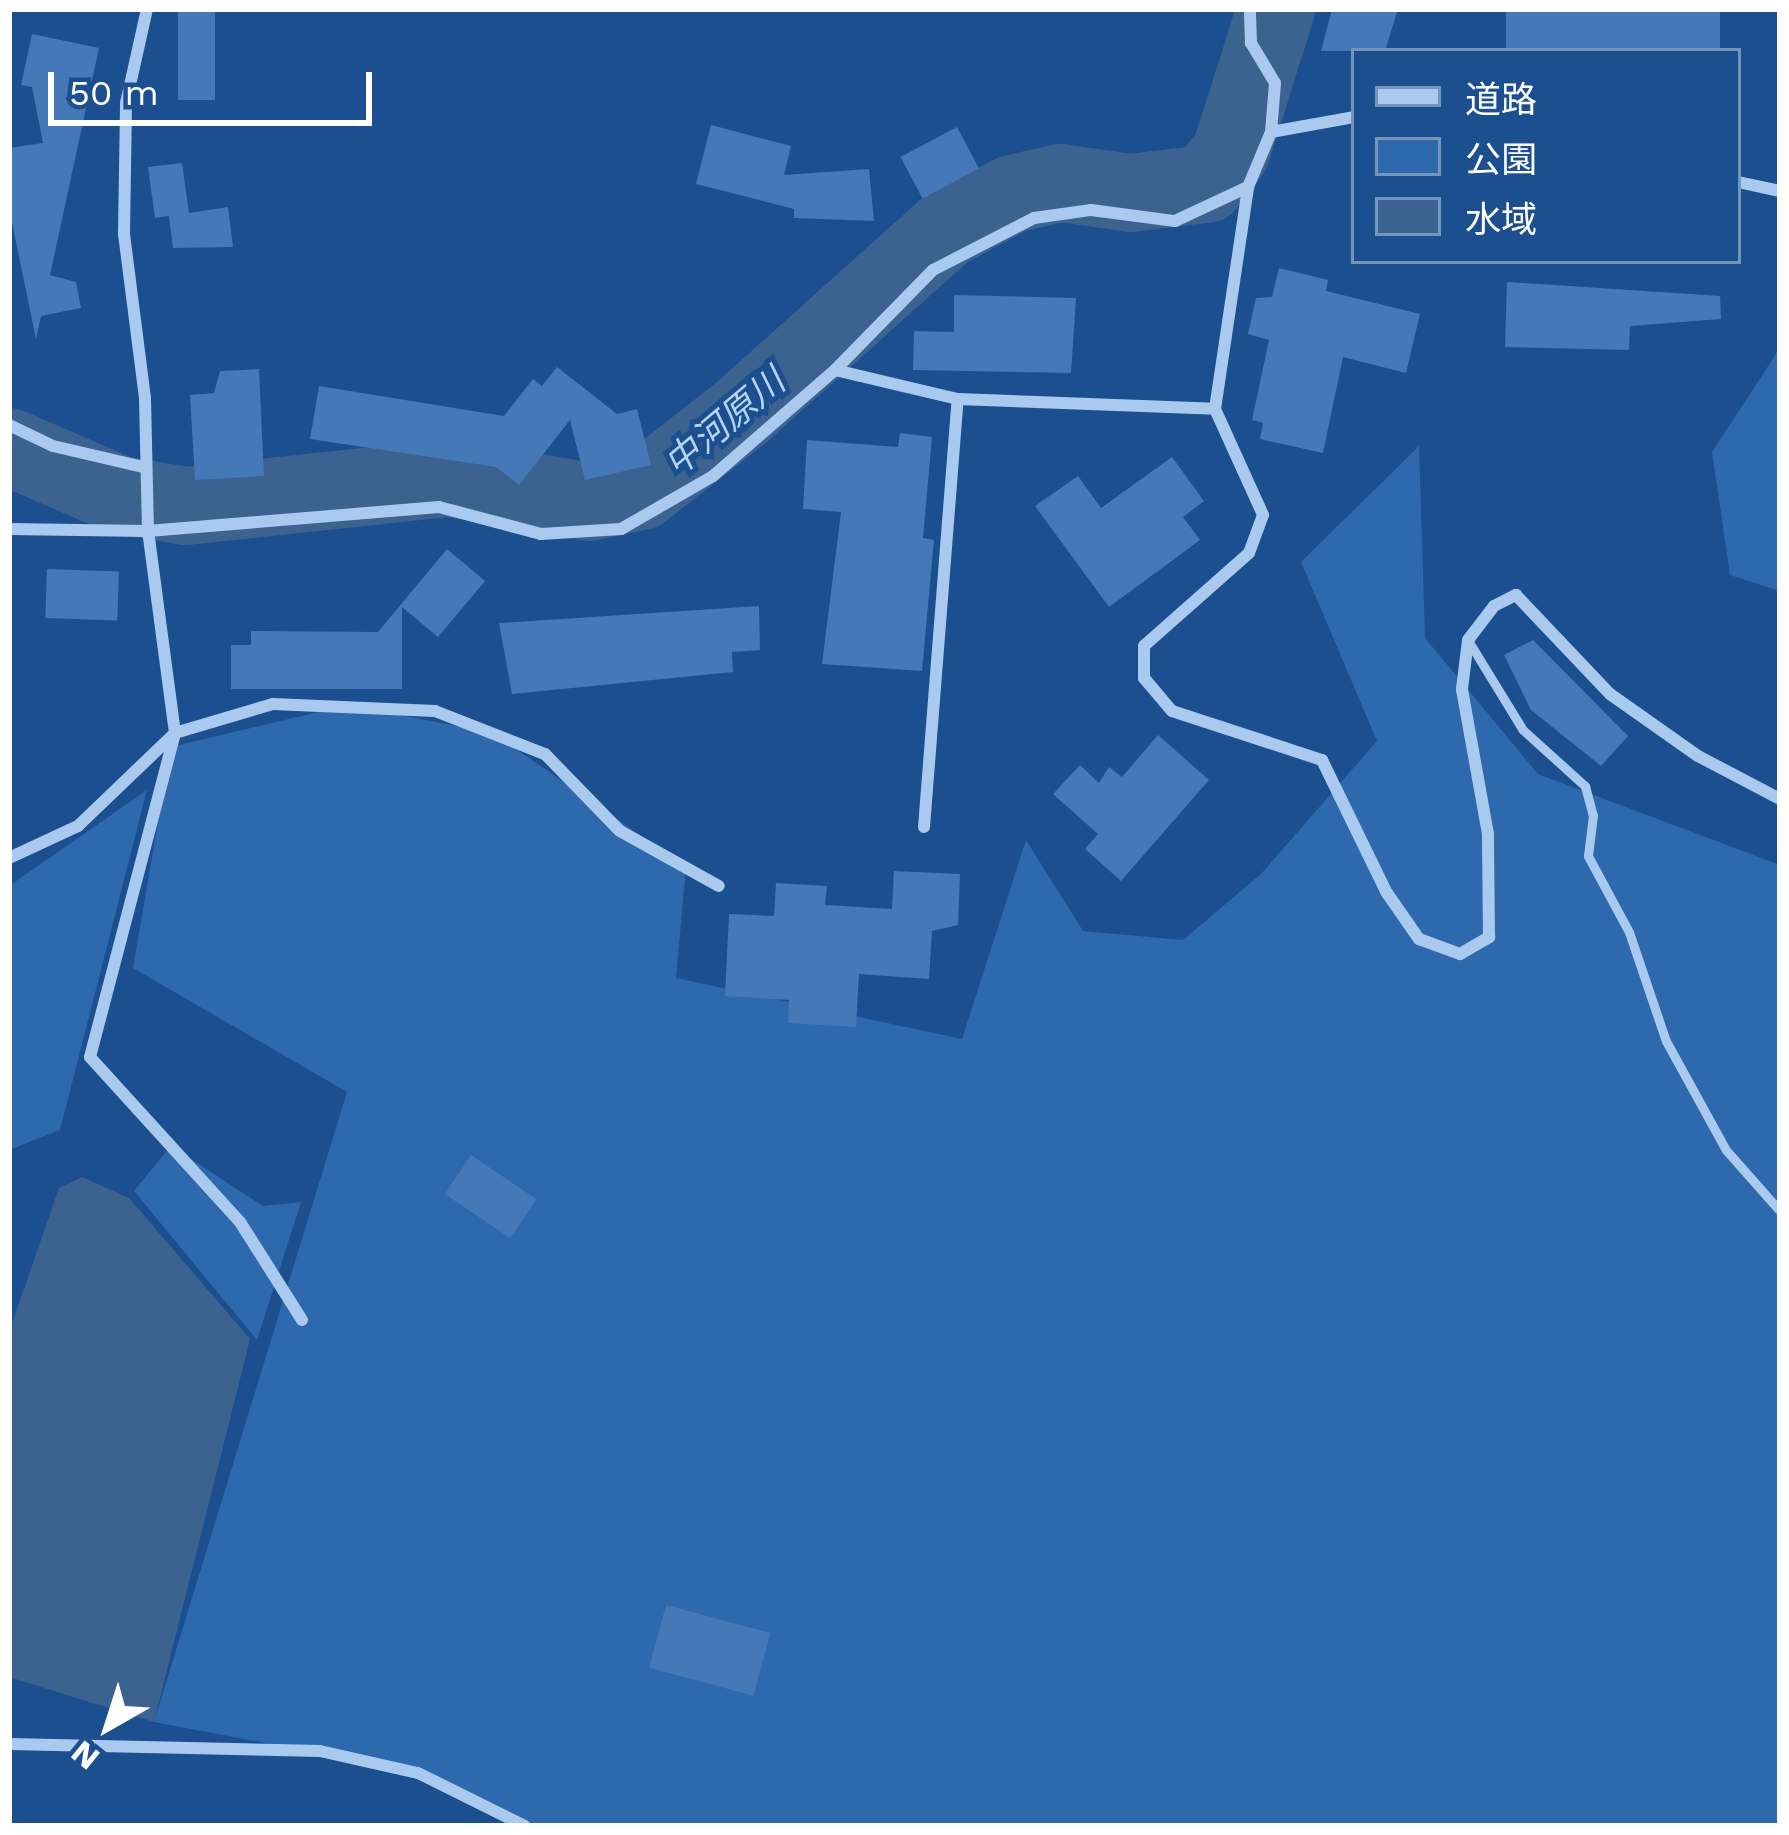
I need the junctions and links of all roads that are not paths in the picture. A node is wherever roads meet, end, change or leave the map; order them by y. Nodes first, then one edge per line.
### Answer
1 (148, 9) edge
2 (1250, 9) edge
3 (1351, 118) edge
4 (1271, 132) junction
5 (1741, 183) edge
6 (1248, 187) junction
7 (1780, 190) edge
8 (836, 370) junction
9 (958, 399) junction
10 (1215, 409) junction
11 (9, 424) edge
12 (143, 467) junction
13 (9, 529) edge
14 (148, 531) junction
15 (1468, 640) junction
16 (175, 733) junction
17 (1780, 799) edge
18 (924, 826) dead end
19 (9, 858) edge
20 (718, 886) dead end
21 (1780, 1211) edge
22 (302, 1320) dead end
23 (9, 1744) edge
24 (525, 1826) edge

1 - 12 street
2 - 4 street
3 - 4 street
4 - 6 street
5 - 7 street
6 - 8 street
6 - 10 street
8 - 9 street
8 - 14 street
9 - 10 street
9 - 18 street
10 - 15 street
11 - 12 street
12 - 14 street
13 - 14 street
14 - 16 street
15 - 17 street
15 - 21 lane
16 - 19 street
16 - 20 street
16 - 22 street
23 - 24 street

